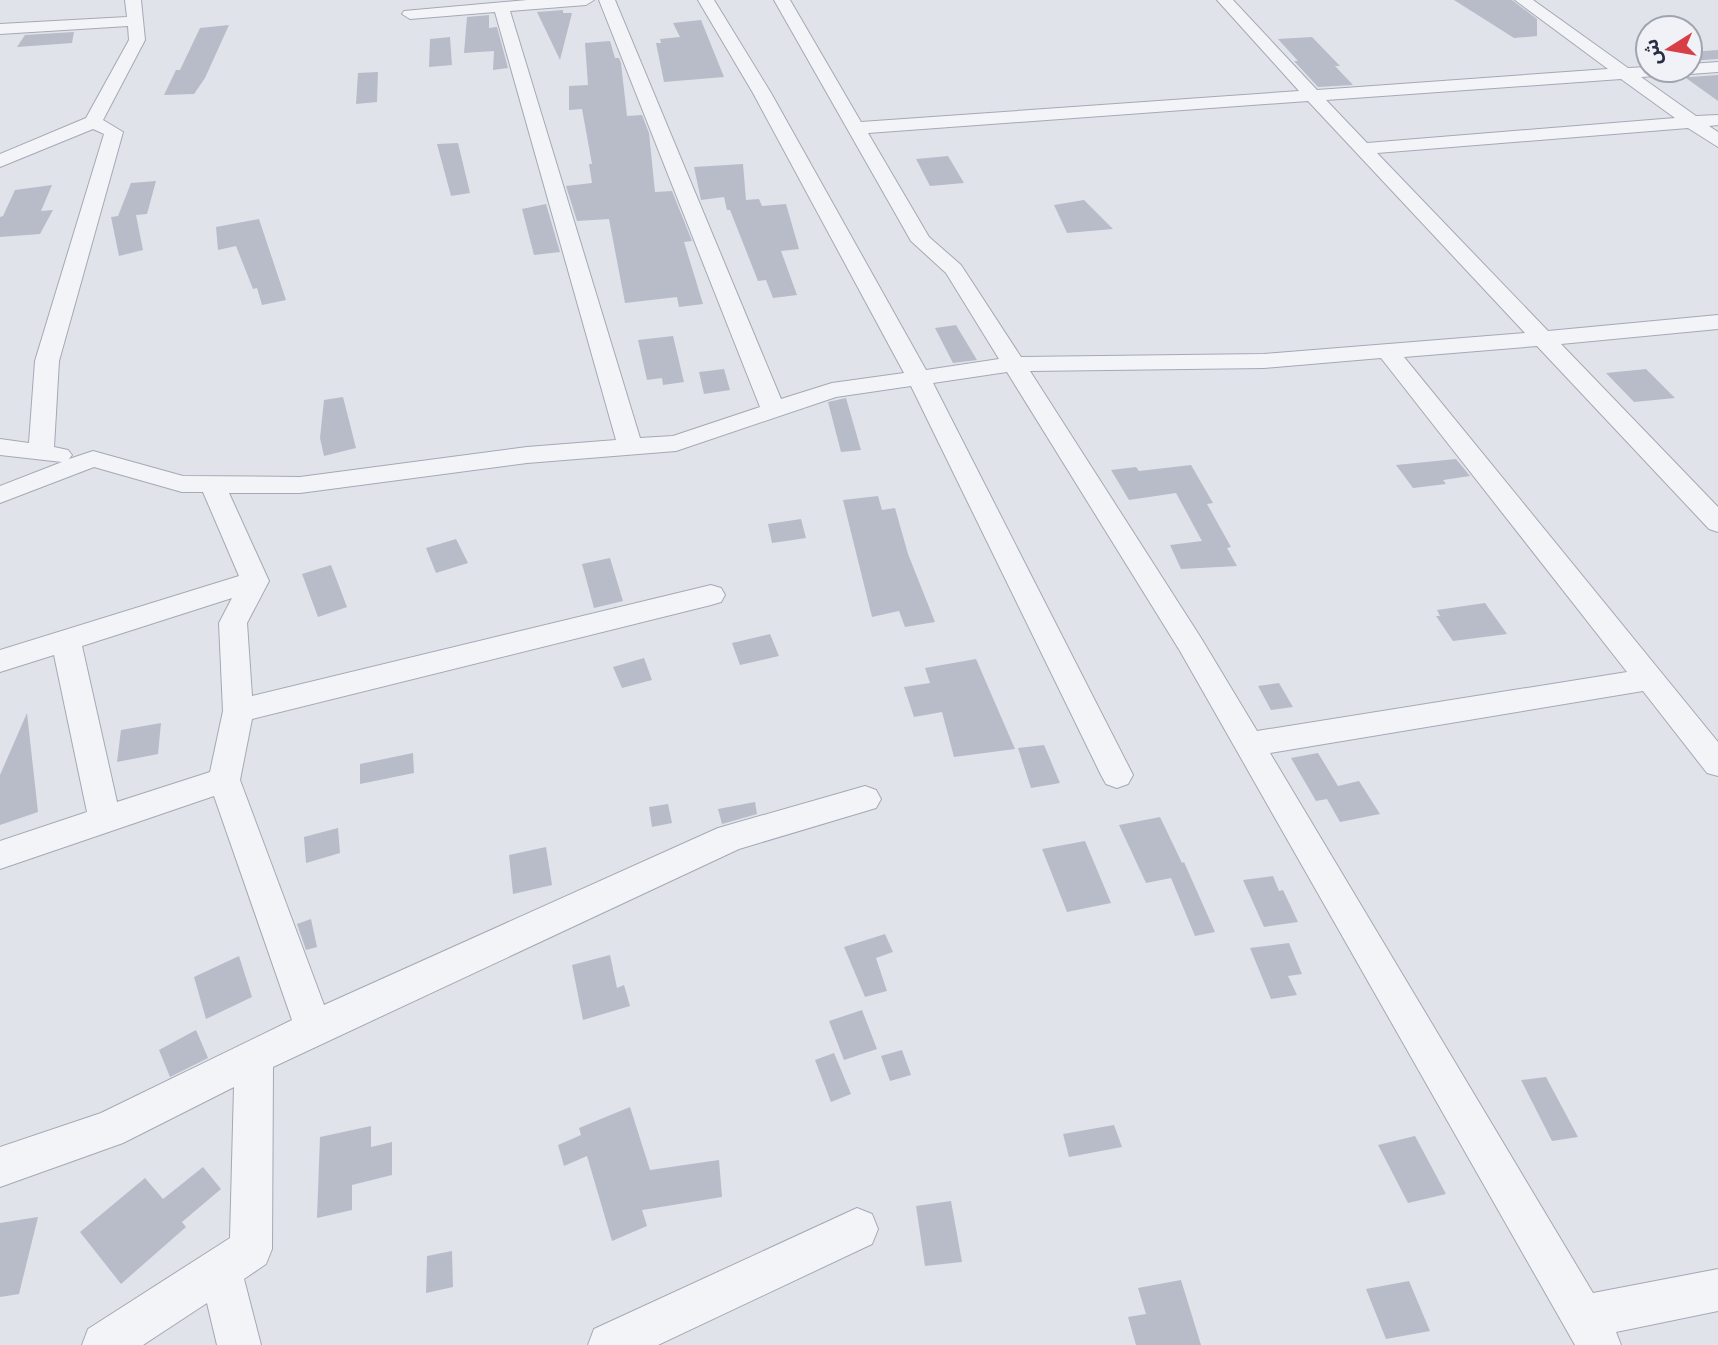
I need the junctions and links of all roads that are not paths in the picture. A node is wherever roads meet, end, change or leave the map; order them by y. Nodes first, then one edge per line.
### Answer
1 (134, 0) edge
2 (586, 0) edge
3 (607, 0) edge
4 (706, 0) edge
5 (782, 0) edge
6 (1225, 0) edge
7 (1523, 0) edge
8 (501, 7) junction
9 (411, 14) dead end
10 (135, 21) junction
11 (0, 29) edge
12 (1634, 72) edge
13 (1625, 73) junction
14 (1313, 96) junction
15 (1718, 120) edge
16 (93, 122) junction
17 (1692, 122) junction
18 (856, 128) junction
19 (1718, 141) edge
20 (1362, 149) junction
21 (0, 161) edge
22 (1718, 322) edge
23 (1545, 338) junction
24 (1387, 351) junction
25 (1014, 364) junction
26 (919, 378) junction
27 (773, 410) junction
28 (0, 447) edge
29 (630, 447) junction
30 (41, 452) junction
31 (93, 459) junction
32 (212, 484) junction
33 (0, 495) edge
34 (1718, 523) edge
35 (255, 581) junction
36 (711, 595) dead end
37 (66, 640) junction
38 (0, 661) edge
39 (1649, 679) junction
40 (238, 711) junction
41 (1249, 744) junction
42 (1718, 764) edge
43 (1117, 775) dead end
44 (224, 780) junction
45 (864, 799) dead end
46 (106, 820) junction
47 (0, 855) edge
48 (314, 1028) junction
49 (254, 1057) junction
50 (0, 1167) edge
51 (857, 1229) dead end
52 (220, 1269) junction
53 (1718, 1290) edge
54 (1591, 1331) edge
55 (104, 1345) edge
56 (239, 1345) edge
57 (610, 1345) edge

1 - 10 street
2 - 8 street
3 - 27 street
4 - 26 street
5 - 18 street
6 - 14 street
7 - 13 street
8 - 9 street
8 - 29 street
10 - 11 street
10 - 16 street
12 - 13 street
13 - 14 street
13 - 17 street
14 - 18 street
14 - 20 street
15 - 17 street
16 - 21 street
16 - 30 street
17 - 19 street
17 - 20 street
18 - 25 street
20 - 23 street
22 - 23 street
23 - 24 street
23 - 34 street
24 - 25 street
24 - 39 street
25 - 26 street
25 - 41 street
26 - 27 street
26 - 43 street
27 - 29 street
28 - 30 street
29 - 32 street
30 - 31 street
31 - 32 street
31 - 33 street
32 - 35 street
35 - 37 street
35 - 40 street
36 - 40 street
37 - 38 street
37 - 46 street
39 - 41 street
39 - 42 street
40 - 44 street
41 - 54 street
44 - 46 street
44 - 48 street
45 - 48 street
46 - 47 street
48 - 49 street
49 - 50 street
49 - 52 street
51 - 57 street
52 - 55 street
52 - 56 street
53 - 54 street

